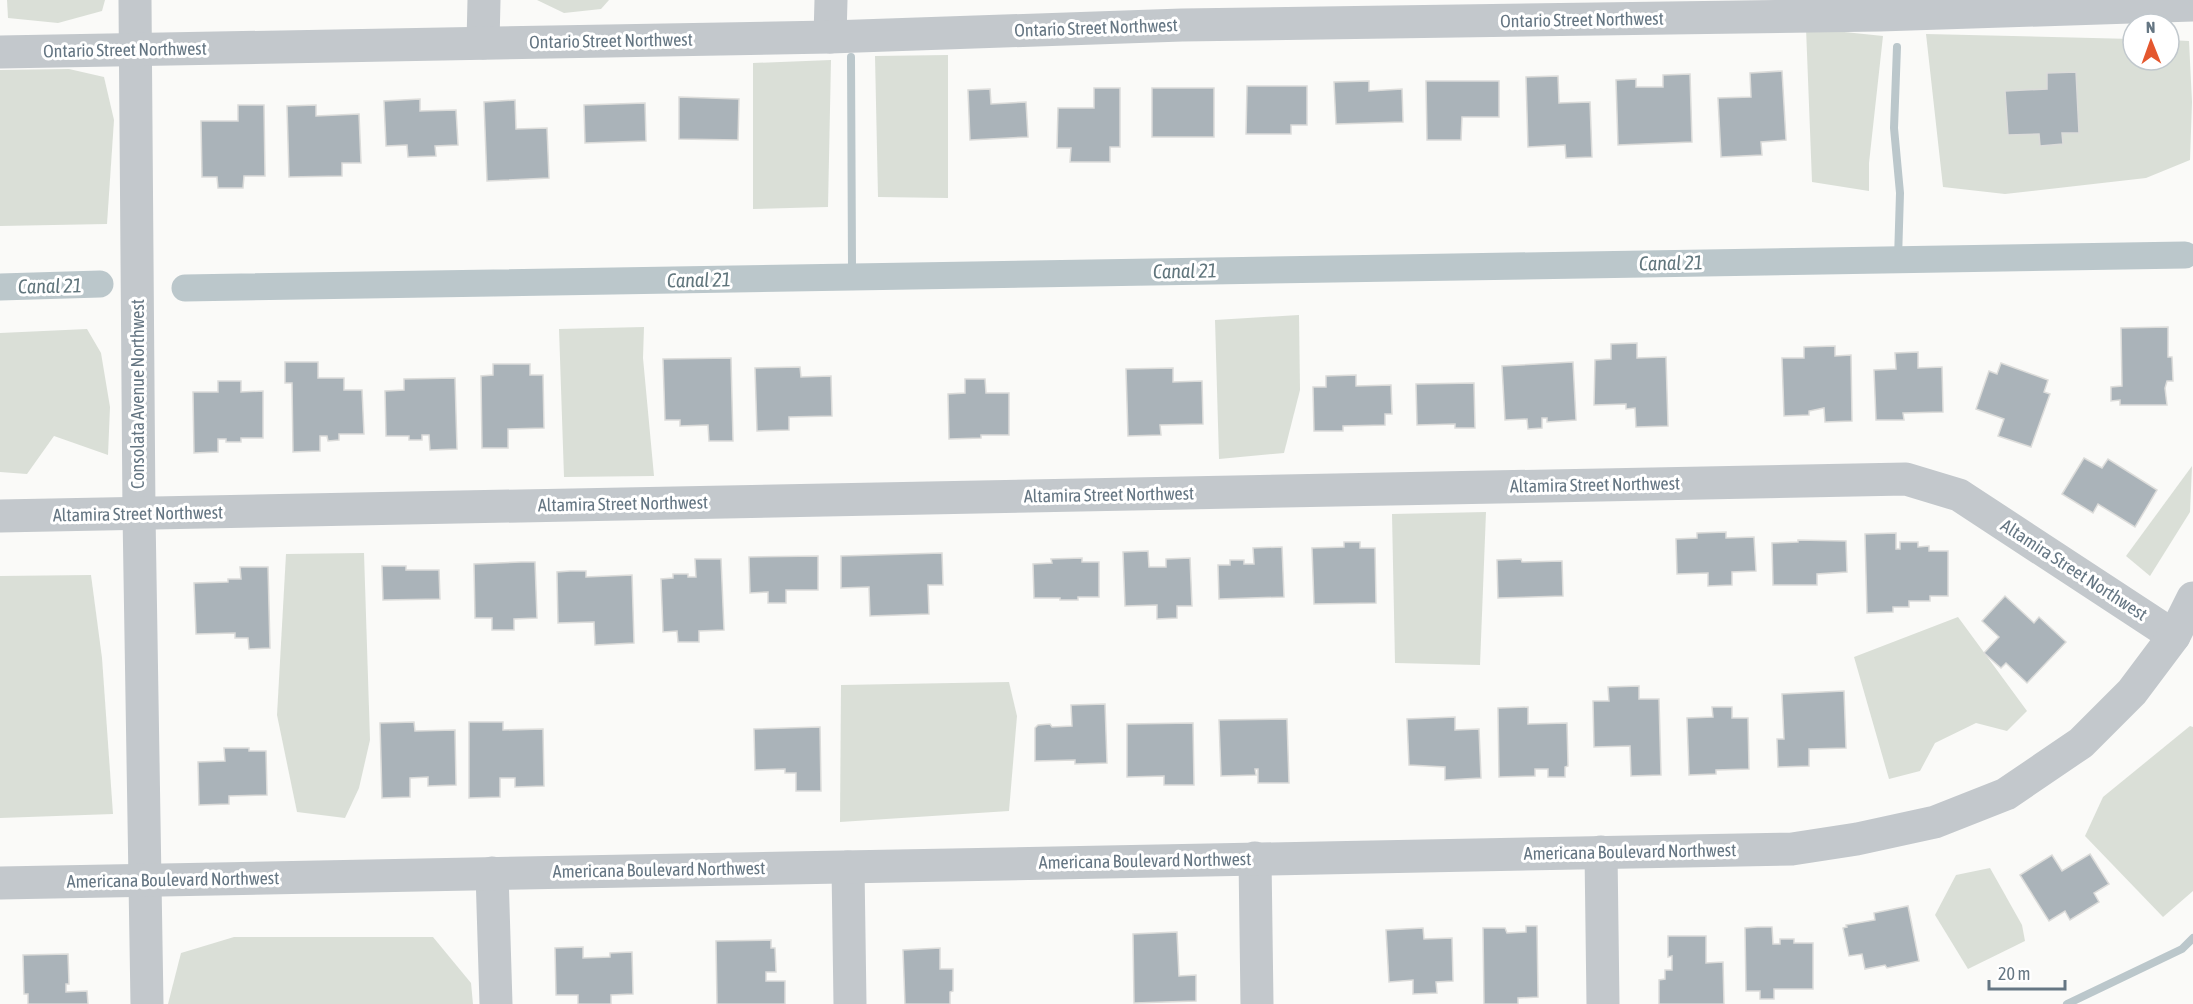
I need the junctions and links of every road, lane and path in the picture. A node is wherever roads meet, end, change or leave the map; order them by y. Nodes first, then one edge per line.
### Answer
1 (135, 0) edge
2 (484, 0) edge
3 (831, 0) edge
4 (2193, 5) edge
5 (1880, 7) edge
6 (1533, 11) edge
7 (1182, 13) edge
8 (830, 37) junction
9 (483, 43) junction
10 (135, 50) junction
11 (0, 52) edge
12 (139, 514) junction
13 (0, 516) edge
14 (2193, 598) edge
15 (2175, 636) junction
16 (1601, 852) junction
17 (1255, 858) junction
18 (848, 867) junction
19 (492, 873) junction
20 (144, 880) junction
21 (0, 883) edge
22 (147, 1004) edge
23 (496, 1004) edge
24 (850, 1004) edge
25 (1257, 1004) edge
26 (1603, 1004) edge

1 - 10 street, Consolata Avenue Northwest
2 - 9 street
3 - 8 street
4 - 5 street, Ontario Street Northwest
5 - 6 street, Ontario Street Northwest
6 - 7 street, Ontario Street Northwest
7 - 8 street, Ontario Street Northwest
8 - 9 street, Ontario Street Northwest
9 - 10 street, Ontario Street Northwest
10 - 11 street, Ontario Street Northwest
10 - 12 street, Consolata Avenue Northwest
12 - 13 street, Altamira Street Northwest
12 - 15 street, Altamira Street Northwest
12 - 20 street, Consolata Avenue Northwest
14 - 15 street, Americana Boulevard Northwest
15 - 16 street, Americana Boulevard Northwest
16 - 17 street, Americana Boulevard Northwest
16 - 26 street
17 - 18 street, Americana Boulevard Northwest
17 - 25 street
18 - 19 street, Americana Boulevard Northwest
18 - 24 street
19 - 20 street, Americana Boulevard Northwest
19 - 23 street
20 - 21 street, Americana Boulevard Northwest
20 - 22 street, Consolata Avenue Northwest

